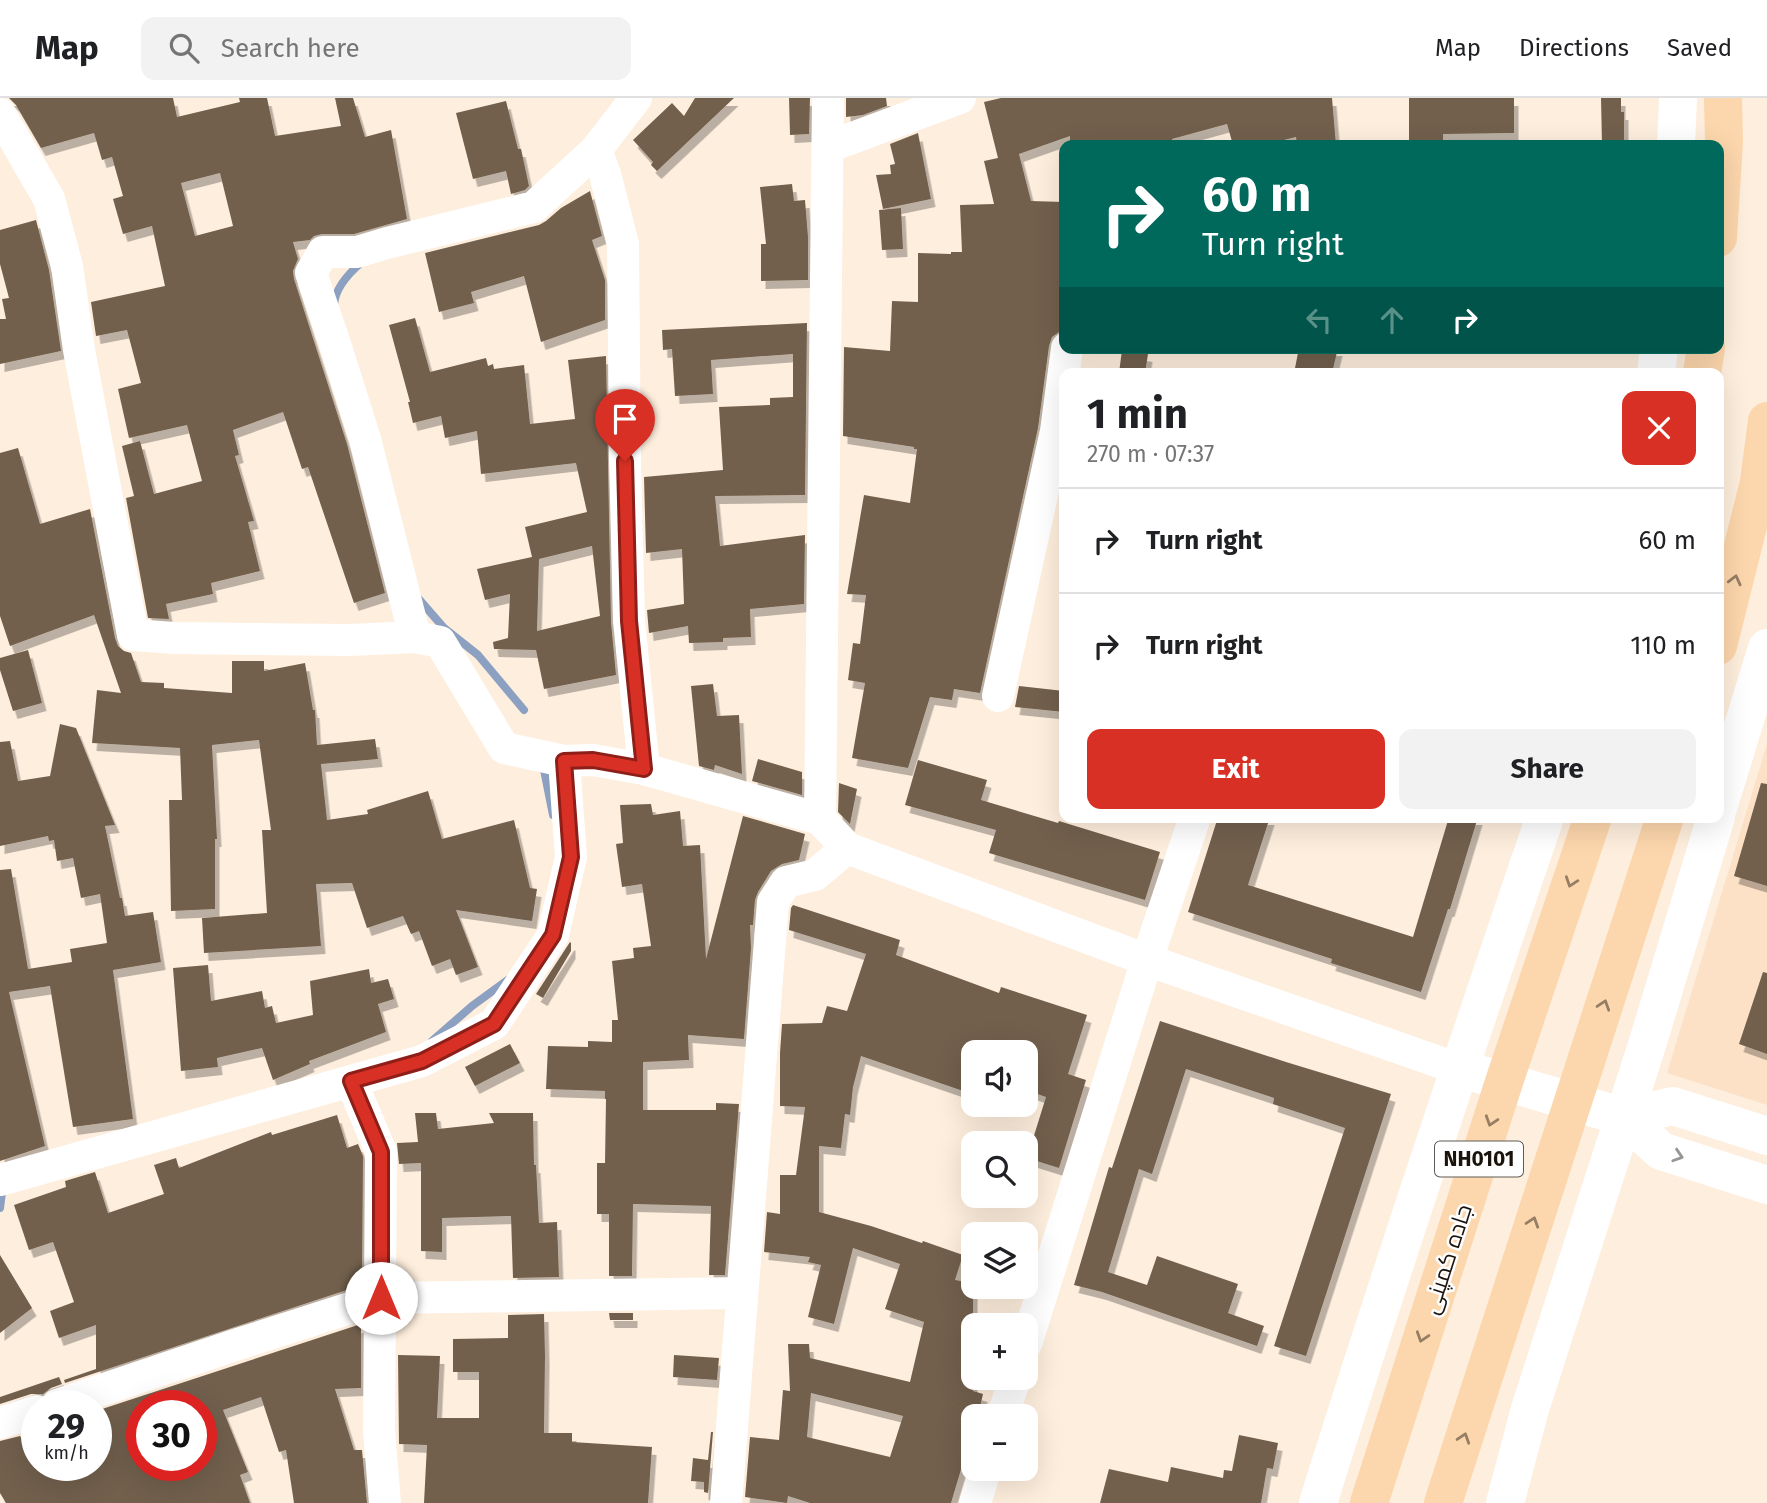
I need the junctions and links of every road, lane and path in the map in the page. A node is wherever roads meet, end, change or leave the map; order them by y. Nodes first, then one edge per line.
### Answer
1 (636, 98) edge
2 (828, 98) edge
3 (960, 98) edge
4 (1678, 98) edge
5 (1723, 98) edge
6 (0, 114) edge
7 (1676, 140) edge
8 (1724, 140) edge
9 (828, 147) junction
10 (596, 150) junction
11 (1767, 421) edge
12 (1059, 435) edge
13 (1724, 622) edge
14 (415, 637) junction
15 (1767, 648) edge
16 (998, 696) dead end
17 (564, 761) junction
18 (644, 769) junction
19 (1724, 788) edge
20 (820, 819) junction
21 (1193, 823) edge
22 (1543, 823) edge
23 (1591, 823) edge
24 (1663, 823) edge
25 (1714, 823) edge
26 (847, 848) junction
27 (1147, 960) junction
28 (1459, 1069) junction
29 (351, 1081) junction
30 (1504, 1082) junction
31 (1572, 1102) junction
32 (1624, 1117) junction
33 (1767, 1136) edge
34 (0, 1180) edge
35 (1767, 1185) edge
36 (742, 1293) junction
37 (381, 1298) junction
38 (1036, 1313) edge
39 (102, 1390) edge
40 (21, 1416) edge
41 (0, 1423) edge
42 (982, 1481) edge
43 (385, 1503) edge
44 (726, 1503) edge
45 (975, 1503) edge
46 (1318, 1503) edge
47 (1369, 1503) edge
48 (1443, 1503) edge
49 (1505, 1503) edge

1 - 10 street
2 - 9 street
3 - 9 street
4 - 7 street
5 - 8 highway
6 - 14 street
9 - 20 street
10 - 14 street
10 - 18 street
13 -> 11 highway
12 - 16 street
14 - 17 street
15 - 19 street
17 - 18 street
17 - 29 street
18 - 20 street
20 - 26 street
21 - 27 street
22 - 28 street
23 -> 30 highway, جاده کمپنی / NH0101
31 -> 24 highway, NH0101
25 - 32 street
26 - 27 street
26 - 36 street
27 - 28 street
27 - 38 street
28 - 30 street
28 - 46 street
29 - 34 street
29 - 37 street
30 - 31 street
30 -> 47 highway, جاده کمپنی / NH0101
31 - 32 street
48 -> 31 highway, NH0101
32 - 33 street
32 -> 35 street
32 - 49 street
36 - 37 street
36 - 44 street
37 - 39 street
37 - 43 street
40 - 41 street
42 - 45 street

